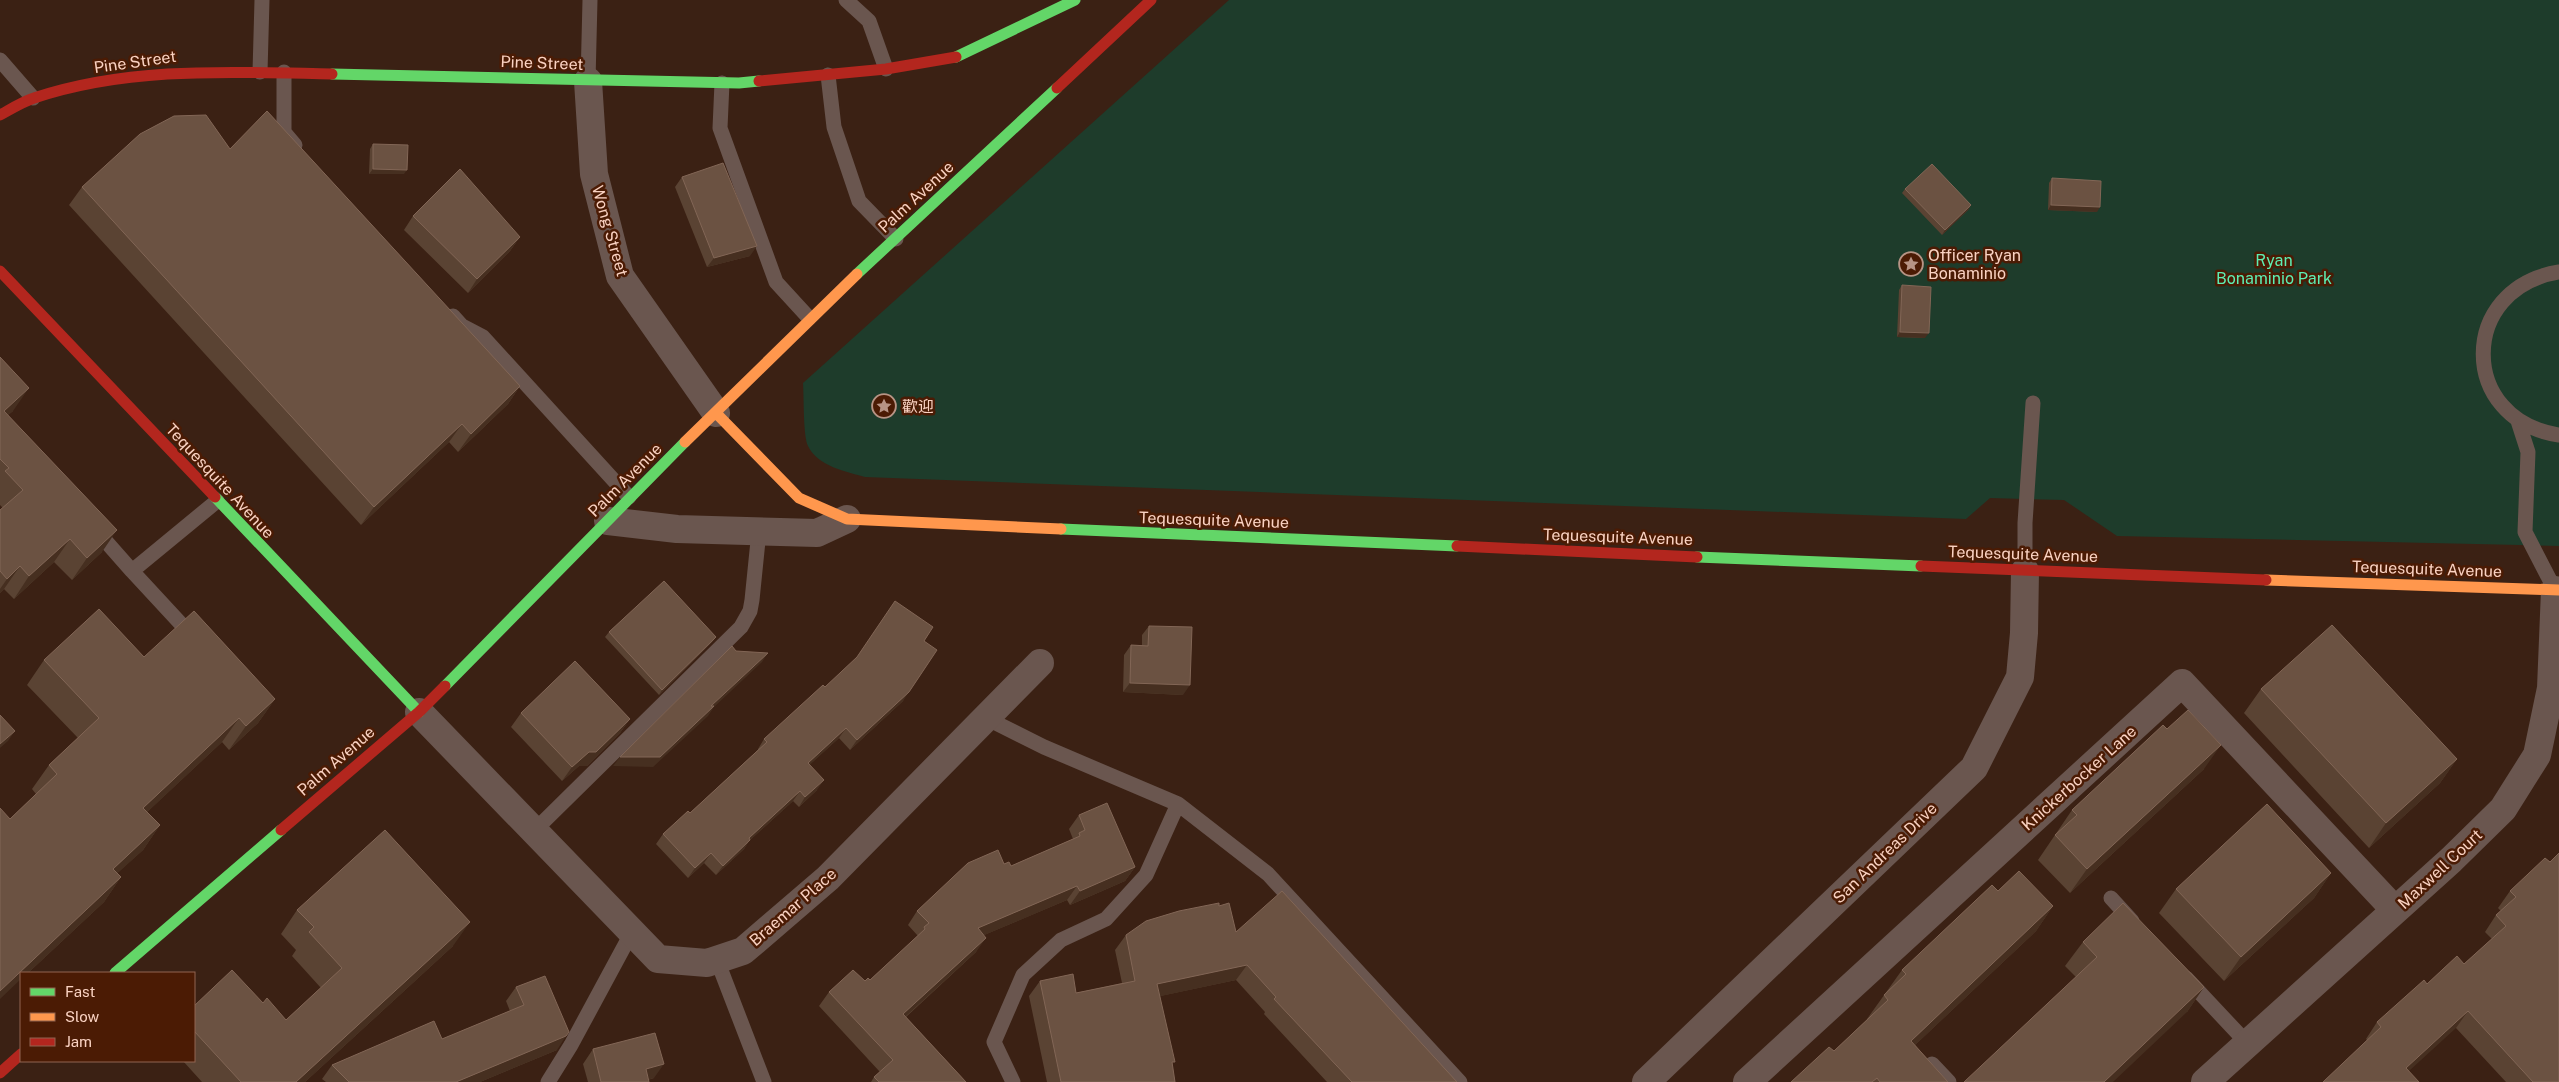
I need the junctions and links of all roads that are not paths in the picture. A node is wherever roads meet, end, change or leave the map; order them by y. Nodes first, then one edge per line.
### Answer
1 (262, 0) edge
2 (590, 0) edge
3 (846, 0) edge
4 (1075, 0) edge
5 (1151, 0) edge
6 (0, 60) edge
7 (886, 69) junction
8 (260, 72) junction
9 (284, 72) junction
10 (828, 75) junction
11 (588, 81) junction
12 (722, 83) junction
13 (33, 98) junction
14 (0, 115) edge
15 (305, 156) edge
16 (896, 239) junction
17 (0, 271) edge
18 (2559, 272) edge
19 (446, 309) edge
20 (809, 318) junction
21 (2033, 403) dead end
22 (716, 413) junction
23 (2518, 421) junction
24 (2559, 435) edge
25 (629, 497) junction
26 (217, 502) junction
27 (847, 519) junction
28 (87, 520) edge
29 (608, 521) junction
30 (759, 532) junction
31 (132, 571) junction
32 (2025, 571) junction
33 (2558, 588) edge
34 (207, 651) edge
35 (1040, 663) dead end
36 (2555, 689) edge
37 (419, 712) junction
38 (986, 718) junction
39 (1178, 804) junction
40 (534, 831) junction
41 (2111, 898) dead end
42 (2395, 910) junction
43 (632, 932) junction
44 (2144, 933) edge
45 (716, 960) junction
46 (2177, 969) edge
47 (116, 972) edge
48 (2248, 1044) junction
49 (20, 1055) edge
50 (1932, 1064) edge
51 (0, 1073) edge
52 (1657, 1078) edge
53 (2218, 1078) edge
54 (548, 1082) edge
55 (764, 1082) edge
56 (1013, 1082) edge
57 (1460, 1082) edge
58 (1747, 1082) edge
59 (1949, 1082) edge

1 - 8 lane
2 - 11 lane
3 - 7 lane
4 - 7 street, Pine Street
5 - 16 street, Palm Avenue
6 - 13 lane
7 - 10 street, Pine Street
8 - 9 street, Pine Street
8 - 13 street, Pine Street
9 - 11 street, Pine Street
9 - 15 lane
10 - 12 street, Pine Street
10 - 16 lane
11 - 12 street, Pine Street
11 - 22 street, Wong Street
12 - 20 lane
13 - 14 street, Pine Street
16 - 20 street, Palm Avenue
17 - 26 street, Tequesquite Avenue
18 - 23 lane
19 - 25 lane
20 - 22 street, Palm Avenue
21 - 32 lane
22 - 25 street, Palm Avenue
22 - 27 street, Tequesquite Avenue
23 - 24 lane
23 - 33 lane
25 - 29 street, Palm Avenue
26 - 31 lane
26 - 37 street, Tequesquite Avenue
27 - 30 street
27 - 32 street, Tequesquite Avenue
28 - 31 lane
29 - 30 street
29 - 37 street, Palm Avenue
30 - 40 lane
31 - 34 lane
32 - 33 street, Tequesquite Avenue
32 - 52 street, San Andreas Drive
33 - 36 street, Maxwell Court
35 - 38 street, Braemar Place
36 - 42 street, Maxwell Court
37 - 40 street, Braemar Place
37 - 47 street, Palm Avenue
38 - 39 lane
38 - 45 street, Braemar Place
39 - 56 lane
39 - 57 lane
40 - 43 street, Braemar Place
41 - 44 lane
42 - 48 street, Maxwell Court
42 - 58 street, Knickerbocker Lane
43 - 45 street, Braemar Place
43 - 54 lane
45 - 55 lane
46 - 48 lane
48 - 53 street, Maxwell Court
49 - 51 street
50 - 59 lane

